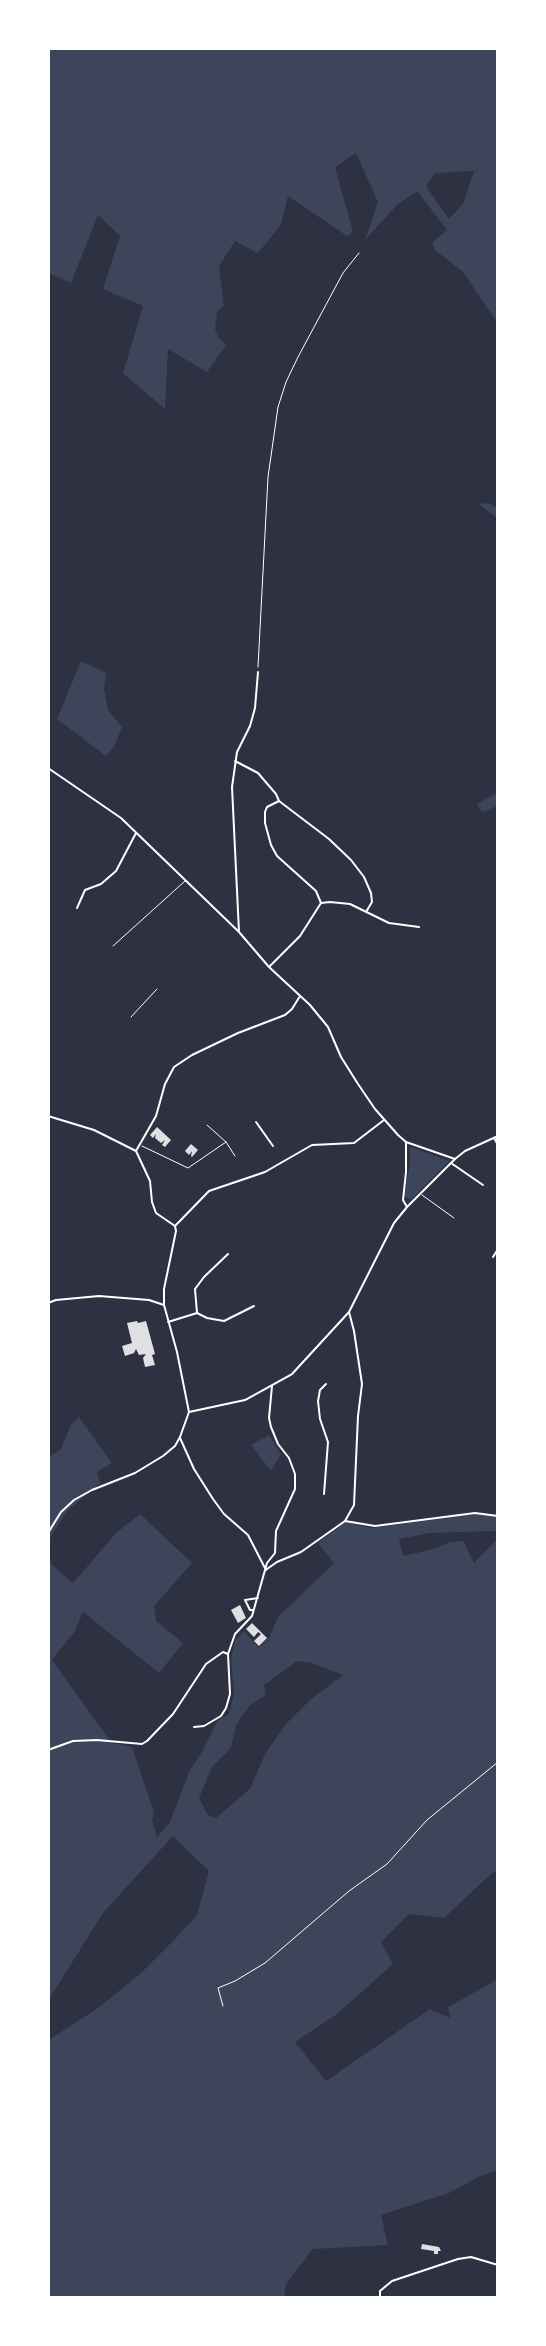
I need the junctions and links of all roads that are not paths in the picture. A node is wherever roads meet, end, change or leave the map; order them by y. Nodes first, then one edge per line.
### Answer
1 (258, 672) road end
2 (235, 761) junction
3 (48, 768) edge
4 (279, 801) junction
5 (136, 833) junction
6 (184, 881) junction
7 (321, 903) junction
8 (77, 908) dead end
9 (366, 912) junction
10 (419, 927) dead end
11 (239, 932) junction
12 (113, 946) dead end
13 (269, 967) junction
14 (157, 988) dead end
15 (300, 996) junction
16 (131, 1017) dead end
17 (48, 1116) edge
18 (384, 1120) junction
19 (256, 1122) dead end
20 (207, 1125) dead end
21 (498, 1136) edge
22 (494, 1138) junction
23 (226, 1142) junction
24 (406, 1142) junction
25 (140, 1145) junction
26 (498, 1145) edge
27 (273, 1146) dead end
28 (136, 1150) junction
29 (235, 1156) dead end
30 (455, 1159) junction
31 (451, 1163) junction
32 (483, 1185) dead end
33 (421, 1194) junction
34 (407, 1207) junction
35 (454, 1218) dead end
36 (174, 1226) junction
37 (498, 1249) edge
38 (228, 1254) dead end
39 (493, 1257) dead end
40 (48, 1303) edge
41 (164, 1305) junction
42 (254, 1306) dead end
43 (349, 1312) junction
44 (197, 1313) junction
45 (168, 1322) junction
46 (326, 1384) dead end
47 (272, 1386) junction
48 (189, 1412) junction
49 (180, 1437) junction
50 (324, 1494) dead end
51 (498, 1516) edge
52 (345, 1521) junction
53 (48, 1533) edge
54 (273, 1556) junction
55 (277, 1562) junction
56 (266, 1570) junction
57 (258, 1598) junction
58 (254, 1610) junction
59 (228, 1654) junction
60 (194, 1727) dead end
61 (48, 1750) edge
62 (498, 2265) edge
63 (380, 2298) edge

1 - 2 street
2 - 4 street
2 - 11 street
3 - 5 street
4 - 7 street
4 - 9 street
5 - 6 street
5 - 8 street
6 - 11 street
6 - 12 lane
7 - 9 street
7 - 13 street
9 - 10 street
11 - 13 street
13 - 15 street
14 - 16 lane
15 - 18 street
15 - 25 street
17 - 28 street
18 - 24 street
18 - 36 street
19 - 27 street
20 - 23 lane
21 - 22 street
22 - 26 street
22 - 30 street
23 - 25 lane
23 - 29 lane
24 - 30 street
24 - 34 street
25 - 28 street
28 - 36 street
30 - 31 street
31 - 32 street
31 - 33 street
33 - 34 street
33 - 35 lane
34 - 43 street
36 - 41 street
37 - 39 street
38 - 44 street
40 - 41 street
41 - 45 street
42 - 44 street
43 - 47 street
43 - 52 street
44 - 45 street
45 - 48 street
46 - 50 street
47 - 48 street
47 - 54 street
48 - 49 street
49 - 53 street
49 - 56 street
51 - 52 street
52 - 55 street
54 - 55 street
54 - 56 street
55 - 56 street
56 - 57 street
57 - 58 street
57 - 58 street
58 - 59 street
59 - 60 street
59 - 61 street
62 - 63 street

